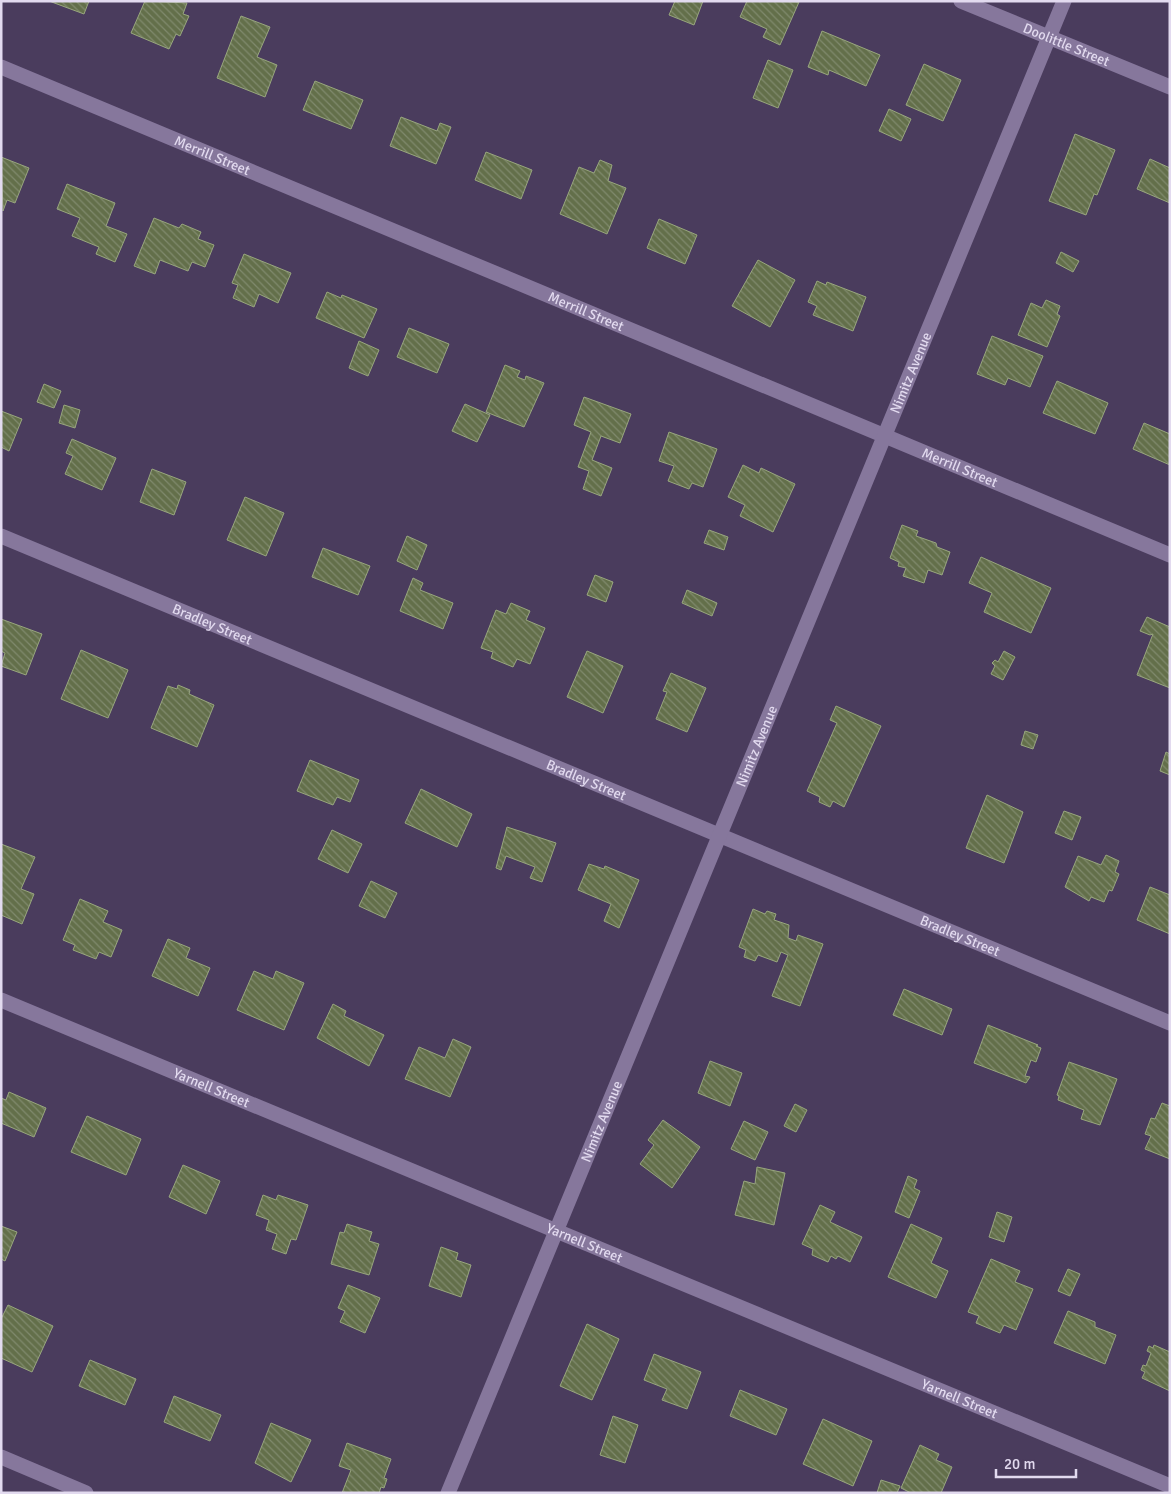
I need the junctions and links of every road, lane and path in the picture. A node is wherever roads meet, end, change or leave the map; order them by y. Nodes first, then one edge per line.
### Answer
1 (961, 1) edge
2 (1064, 1) edge
3 (1049, 37) junction
4 (1, 67) edge
5 (1170, 87) edge
6 (885, 437) junction
7 (1, 536) edge
8 (1170, 555) edge
9 (719, 836) junction
10 (1, 1000) edge
11 (1170, 1024) edge
12 (556, 1232) junction
13 (1, 1457) edge
14 (1170, 1486) edge
15 (86, 1493) edge
16 (448, 1493) edge

1 - 3 street, Doolittle Street
2 - 3 street, Nimitz Avenue
3 - 5 street, Doolittle Street
3 - 6 street, Nimitz Avenue
4 - 6 street, Merrill Street
6 - 8 street, Merrill Street
6 - 9 street, Nimitz Avenue
7 - 9 street, Bradley Street
9 - 11 street, Bradley Street
9 - 12 street, Nimitz Avenue
10 - 12 street, Yarnell Street
12 - 14 street, Yarnell Street
12 - 16 street, Nimitz Avenue
13 - 15 street

